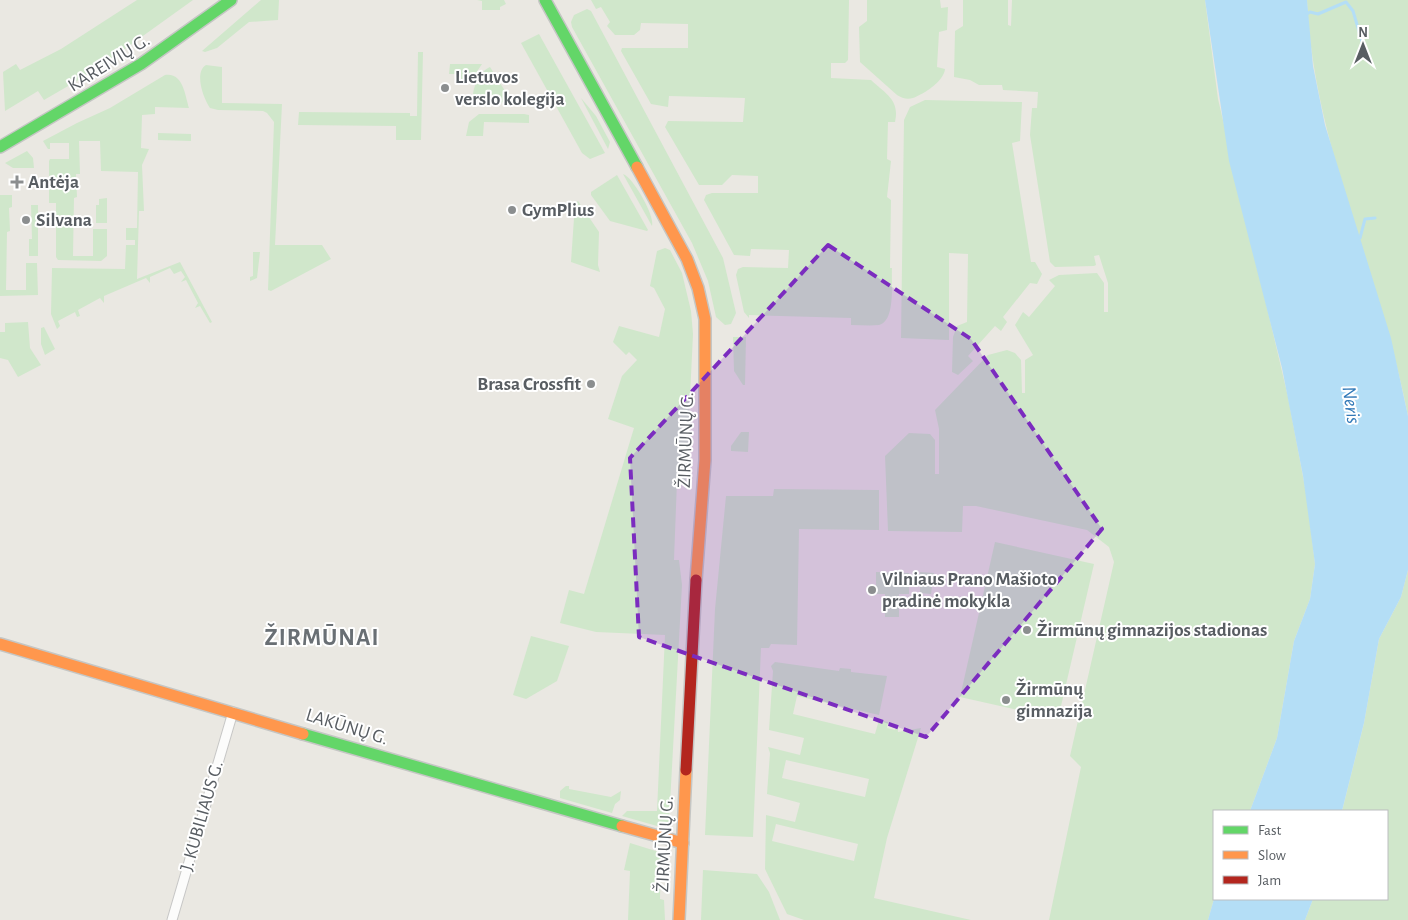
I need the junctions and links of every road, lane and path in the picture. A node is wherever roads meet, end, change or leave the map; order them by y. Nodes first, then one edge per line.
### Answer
1 (231, 0) edge
2 (545, 0) edge
3 (0, 147) edge
4 (0, 644) edge
5 (233, 712) junction
6 (684, 843) junction
7 (172, 920) edge
8 (680, 920) edge

1 - 3 main road, KAREIVIŲ G.
2 - 6 main road, ŽIRMŪNŲ G.
4 - 5 main road, LAKŪNŲ G.
5 - 6 main road, LAKŪNŲ G.
5 - 7 street, J. KUBILIAUS G.
6 - 8 main road, ŽIRMŪNŲ G.

